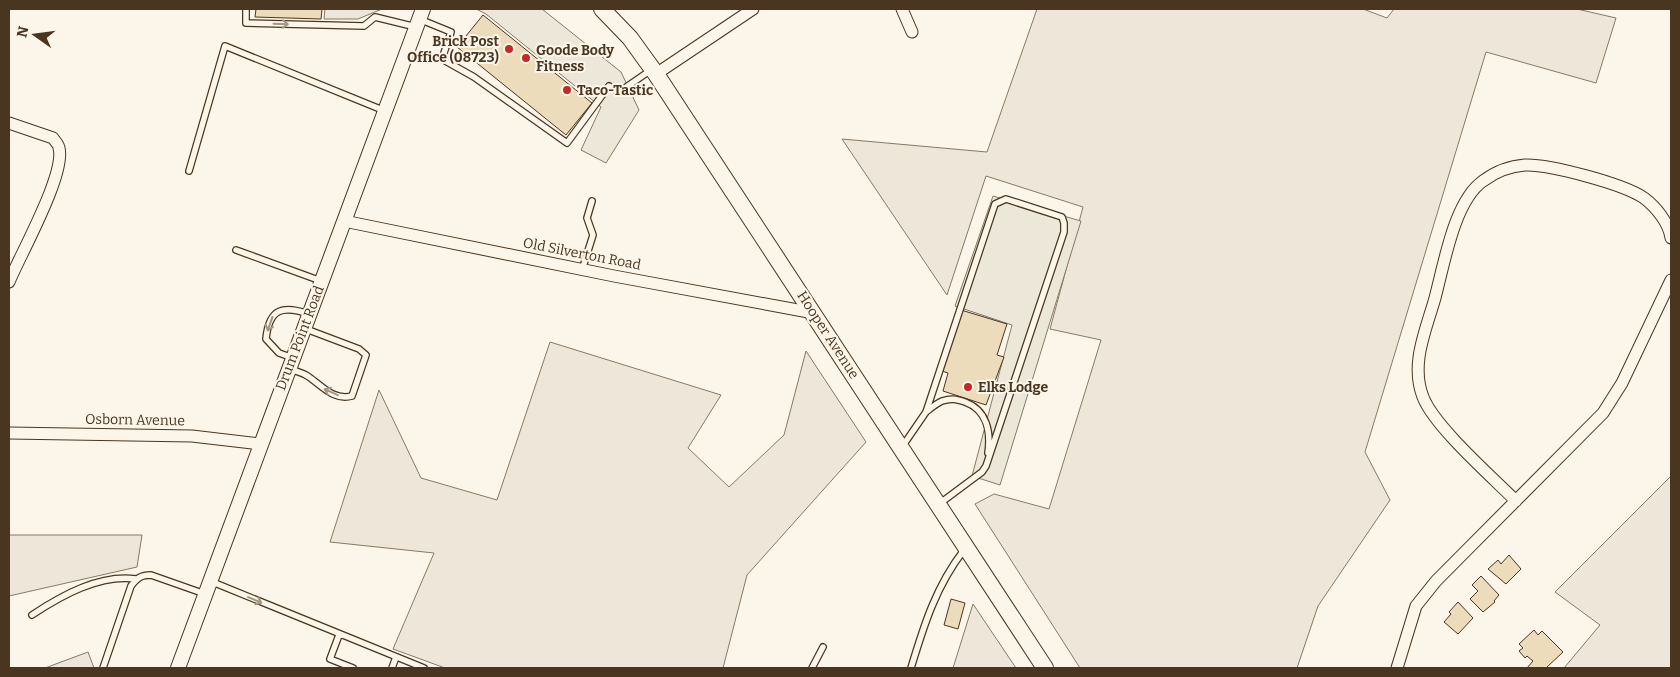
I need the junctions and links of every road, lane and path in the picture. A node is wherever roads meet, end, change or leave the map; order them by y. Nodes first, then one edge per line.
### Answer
1 (246, 9) edge
2 (602, 9) edge
3 (753, 9) edge
4 (902, 9) edge
5 (419, 18) edge
6 (912, 32) dead end
7 (654, 71) junction
8 (385, 111) junction
9 (9, 123) edge
10 (189, 171) dead end
11 (592, 201) dead end
12 (344, 221) junction
13 (1671, 238) edge
14 (236, 250) dead end
15 (582, 270) junction
16 (1671, 280) edge
17 (321, 281) junction
18 (9, 282) edge
19 (814, 313) junction
20 (309, 314) junction
21 (304, 328) junction
22 (291, 363) junction
23 (926, 412) junction
24 (9, 433) edge
25 (260, 444) junction
26 (902, 447) junction
27 (986, 466) junction
28 (1516, 501) junction
29 (939, 504) junction
30 (967, 547) junction
31 (136, 579) junction
32 (207, 588) junction
33 (32, 615) dead end
34 (339, 635) junction
35 (823, 648) dead end
36 (396, 657) junction
37 (103, 668) edge
38 (178, 668) edge
39 (353, 668) edge
40 (392, 668) edge
41 (424, 668) edge
42 (812, 668) edge
43 (911, 668) edge
44 (1045, 668) edge
45 (1397, 668) edge

1 -> 5 lane
2 - 7 main road, Hooper Avenue
3 - 7 street
4 - 6 street
5 - 7 lane
5 - 8 street, Drum Point Road
7 - 19 main road, Hooper Avenue
8 - 10 lane
8 - 12 street, Drum Point Road
9 - 18 street
11 - 15 lane
12 - 15 street, Old Silverton Road
12 - 17 street, Drum Point Road
13 - 28 street
14 - 17 lane
15 - 19 street, Old Silverton Road
16 - 28 street
17 - 20 street, Drum Point Road
19 - 26 main road, Hooper Avenue
20 - 21 street, Drum Point Road
20 -> 22 lane
21 - 22 street, Drum Point Road
21 -> 22 lane
22 - 25 street, Drum Point Road
23 - 26 lane
23 - 27 lane
23 - 27 lane
24 - 25 street, Osborn Avenue
25 - 32 street, Drum Point Road
26 - 29 main road, Hooper Avenue
27 - 29 lane
28 - 45 street
29 - 30 main road, Hooper Avenue
30 - 43 lane
30 - 44 main road, Hooper Avenue
31 - 32 lane
31 - 33 lane
31 - 37 lane
32 -> 34 lane
32 - 38 street, Drum Point Road
34 - 36 lane
34 - 39 lane
35 - 42 lane
36 - 40 lane
36 - 41 lane

